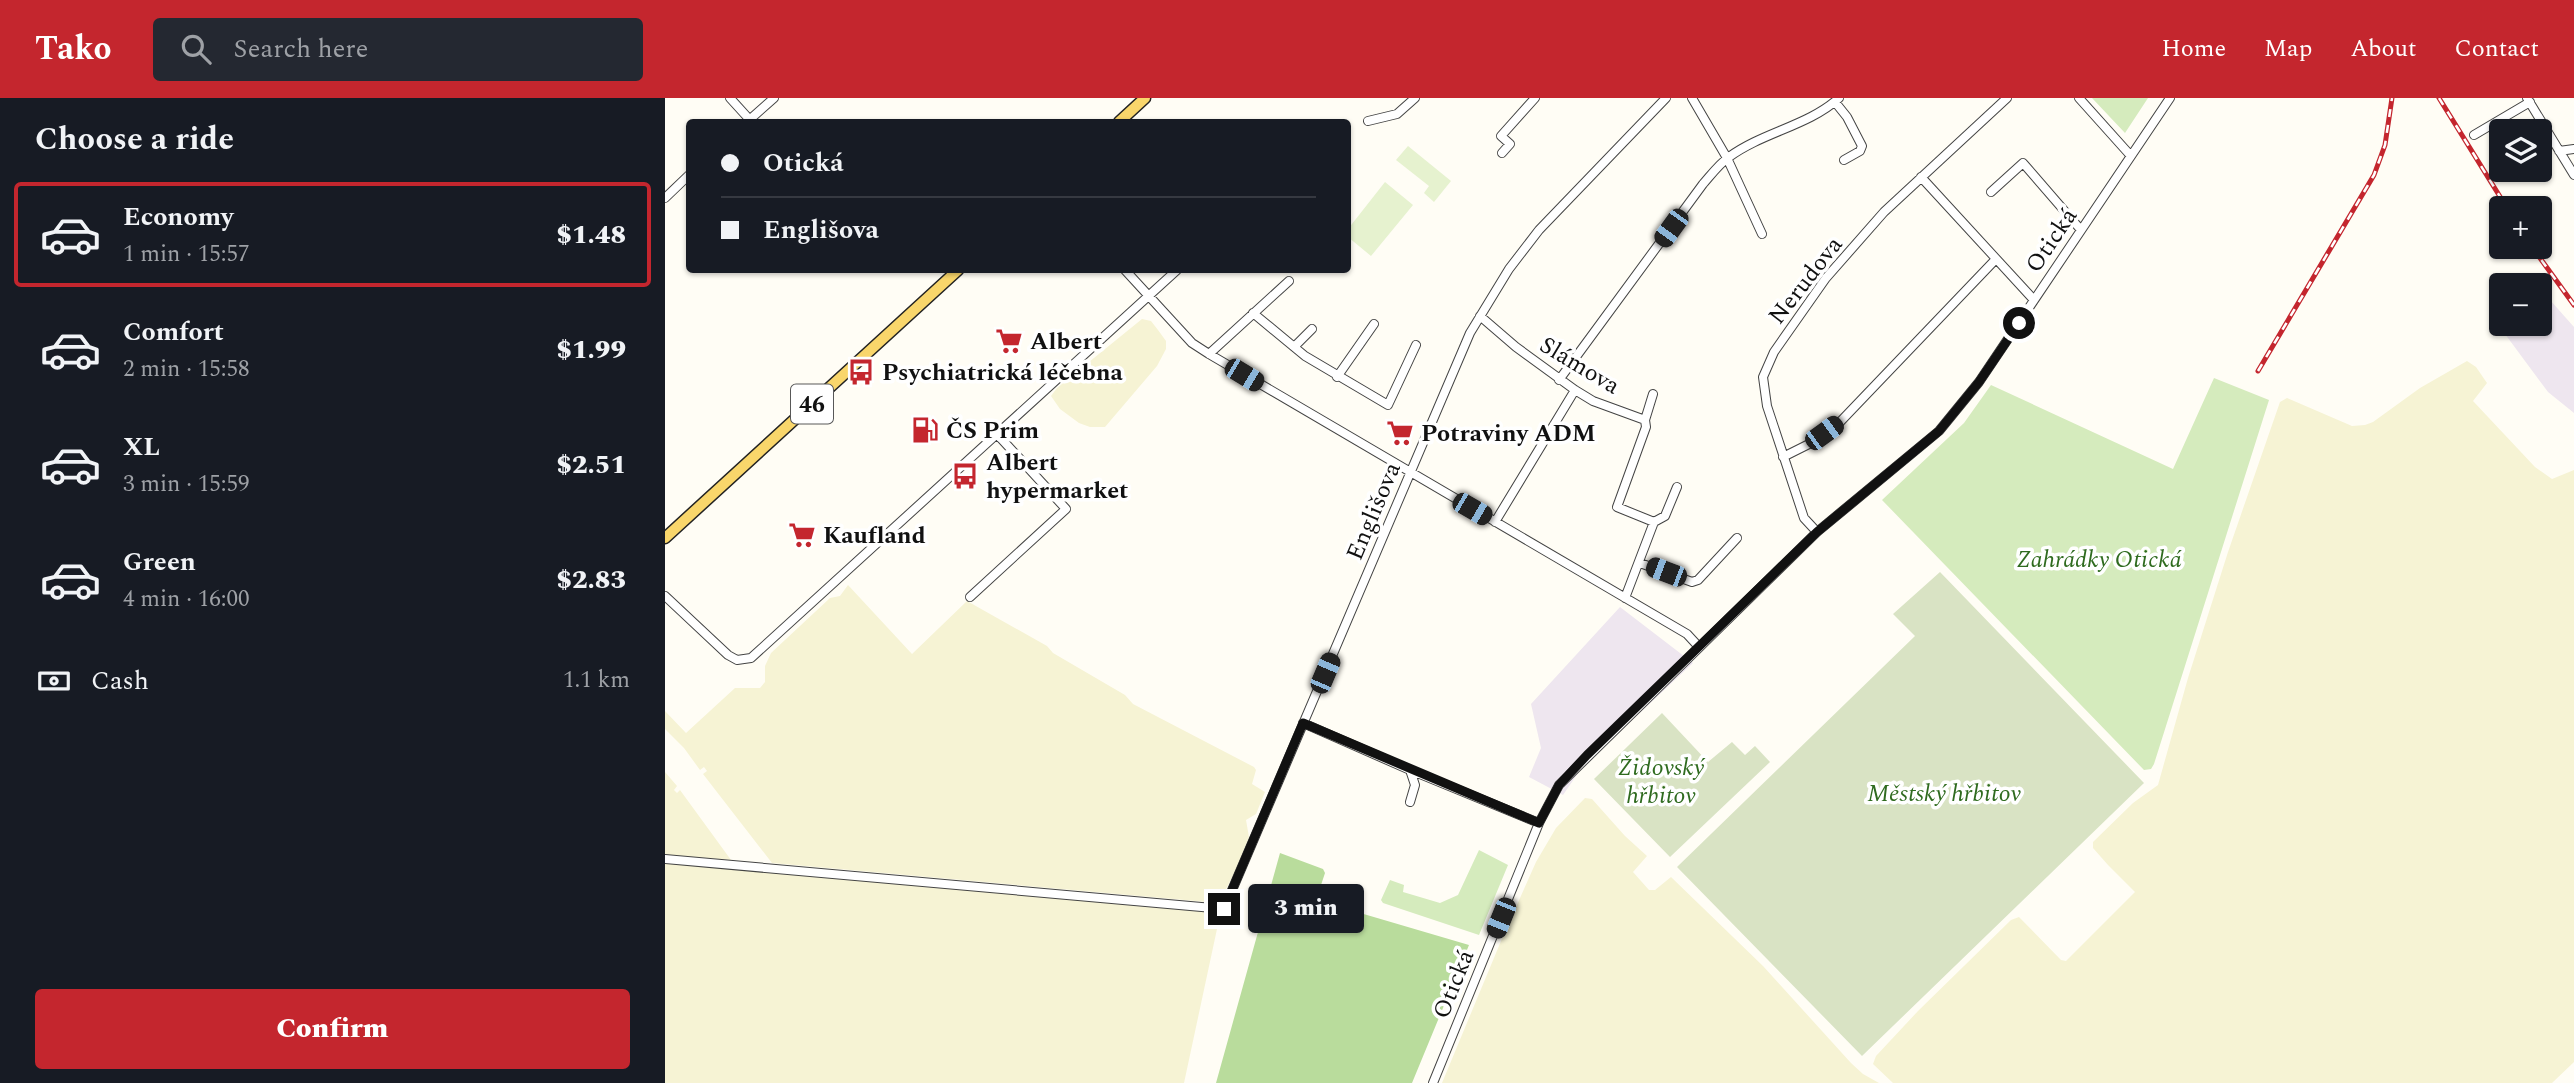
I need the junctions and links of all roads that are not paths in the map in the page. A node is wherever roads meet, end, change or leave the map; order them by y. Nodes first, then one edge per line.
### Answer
1 (730, 98) edge
2 (774, 98) edge
3 (1146, 98) edge
4 (1415, 98) edge
5 (1535, 98) edge
6 (1666, 98) edge
7 (1692, 98) edge
8 (2007, 98) edge
9 (2078, 98) edge
10 (2169, 98) edge
11 (1837, 100) edge
12 (2528, 100) edge
13 (746, 119) edge
14 (750, 119) edge
15 (1122, 119) edge
16 (1368, 121) dead end
17 (2474, 135) dead end
18 (2574, 149) edge
19 (2559, 151) junction
20 (1502, 153) dead end
21 (2131, 156) junction
22 (1727, 158) junction
23 (1844, 160) dead end
24 (2574, 175) edge
25 (1921, 177) junction
26 (686, 178) edge
27 (1991, 192) dead end
28 (665, 198) edge
29 (2081, 230) junction
30 (1762, 234) dead end
31 (1996, 258) junction
32 (955, 273) edge
33 (1128, 273) edge
34 (1174, 273) edge
35 (1289, 281) dead end
36 (1149, 296) junction
37 (2034, 300) junction
38 (1254, 313) junction
39 (1480, 316) junction
40 (1374, 324) dead end
41 (1312, 329) dead end
42 (1416, 345) dead end
43 (1294, 347) junction
44 (1209, 354) junction
45 (1337, 376) junction
46 (1559, 380) junction
47 (1575, 390) junction
48 (1653, 394) dead end
49 (1645, 419) junction
50 (996, 433) junction
51 (1783, 457) junction
52 (1410, 473) junction
53 (1677, 487) dead end
54 (1495, 522) junction
55 (1654, 522) junction
56 (1817, 532) junction
57 (665, 538) edge
58 (1737, 538) dead end
59 (1640, 563) junction
60 (665, 596) edge
61 (969, 597) dead end
62 (1625, 598) junction
63 (1699, 647) junction
64 (1303, 723) junction
65 (1410, 770) junction
66 (1410, 802) dead end
67 (1539, 823) junction
68 (665, 859) edge
69 (1433, 1083) edge

1 - 13 street
2 - 14 street
3 - 15 main road
4 - 16 street
5 - 20 street
6 - 39 street, Englišova
7 - 22 street
8 - 25 street, Nerudova
9 - 21 street
10 - 21 street, Otická
11 - 22 street
11 - 23 street
12 - 17 street
12 - 19 street
18 - 19 street
19 - 24 street
21 - 29 street, Otická
22 - 30 street
22 - 46 street
25 - 31 street
25 - 51 street, Nerudova
26 - 28 street
27 - 29 street
29 - 37 street, Otická
31 - 37 street
31 - 51 street
32 - 57 main road, 46
33 - 36 street
34 - 36 street
35 - 38 street
36 - 44 street
36 - 50 street
37 - 56 street, Otická
38 - 43 street
38 - 44 street
39 - 46 street, Slámova
39 - 52 street, Englišova
40 - 45 street
41 - 43 street
42 - 45 street
43 - 45 street
44 - 52 street
46 - 47 street, Slámova
47 - 49 street, Slámova
47 - 54 street
48 - 49 street, Slámova
49 - 55 street
50 - 60 street
50 - 61 street
51 - 56 street, Nerudova
52 - 54 street
52 - 64 street, Englišova
53 - 55 street
54 - 62 street
55 - 59 street
56 - 63 street, Otická
58 - 59 street
59 - 62 street
62 - 63 street
63 - 67 street, Otická
64 - 65 street
64 - 68 street, Englišova
65 - 66 street
65 - 67 street
67 - 69 street, Otická

